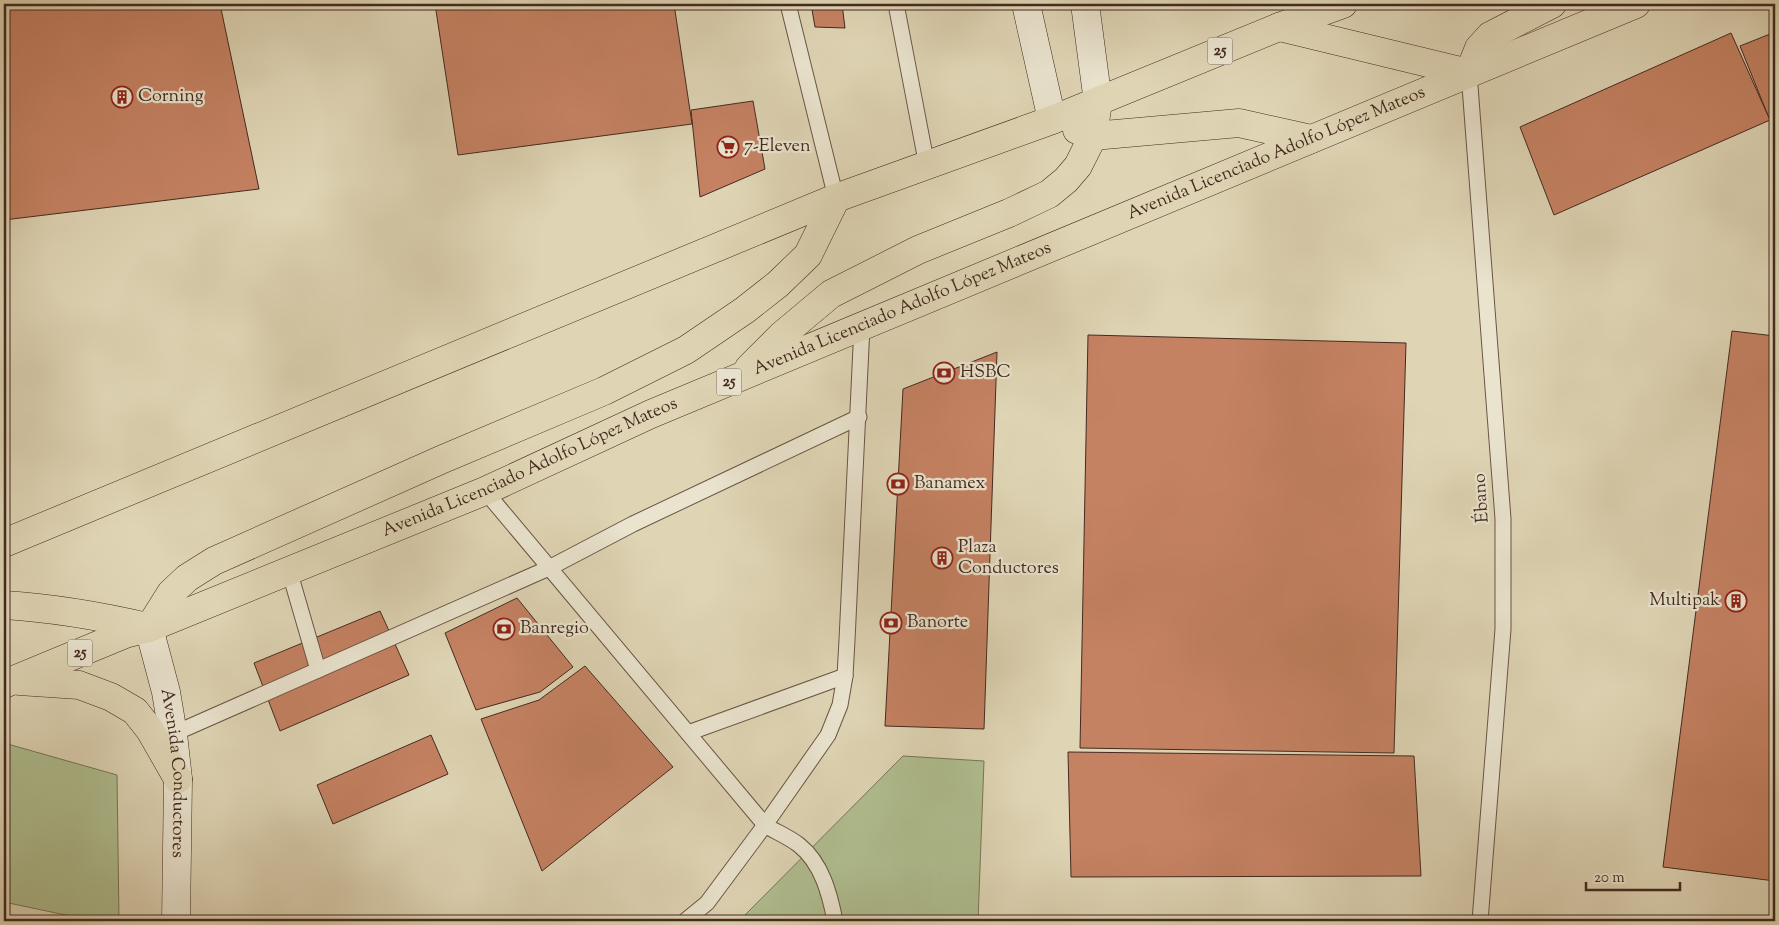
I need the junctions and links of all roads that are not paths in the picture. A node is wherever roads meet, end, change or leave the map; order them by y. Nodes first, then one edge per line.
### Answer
1 (788, 4) edge
2 (896, 4) edge
3 (1026, 4) edge
4 (1085, 4) edge
5 (1343, 4) edge
6 (1552, 4) edge
7 (1636, 4) edge
8 (1279, 27) junction
9 (1469, 73) junction
10 (1098, 102) junction
11 (1052, 120) junction
12 (1094, 136) junction
13 (1311, 139) junction
14 (927, 166) junction
15 (836, 198) junction
16 (862, 326) junction
17 (739, 378) junction
18 (859, 417) junction
19 (485, 491) junction
20 (4, 543) edge
21 (549, 568) junction
22 (289, 570) junction
23 (4, 605) edge
24 (149, 628) junction
25 (318, 670) junction
26 (845, 676) junction
27 (8, 682) edge
28 (688, 733) junction
29 (173, 734) junction
30 (178, 779) junction
31 (765, 826) junction
32 (176, 921) edge
33 (685, 921) edge
34 (835, 921) edge
35 (1480, 921) edge

1 - 15 lane
2 - 14 lane
3 - 11 main road
4 - 10 main road
5 - 8 main road, 25
6 - 9 main road
7 - 9 main road, Avenida Licenciado Adolfo López Mateos / 25
8 - 9 main road
8 - 10 main road, 25
9 - 13 main road, Avenida Licenciado Adolfo López Mateos / 25
9 - 35 lane, Ébano
10 - 11 main road, 25
10 - 12 main road
11 - 12 main road
11 - 14 main road, 25
12 - 13 main road
12 - 17 main road
13 - 16 main road, Avenida Licenciado Adolfo López Mateos / 25
14 - 15 main road, 25
15 - 20 main road, 25
15 - 24 main road
16 - 17 main road, Avenida Licenciado Adolfo López Mateos / 25
16 - 18 lane
17 - 19 main road, Avenida Licenciado Adolfo López Mateos / 25
18 - 21 lane
18 - 26 lane
19 - 21 lane
19 - 22 main road, Avenida Licenciado Adolfo López Mateos / 25
21 - 25 lane
21 - 28 lane
22 - 24 main road, Avenida Licenciado Adolfo López Mateos / 25
22 - 25 lane
23 - 24 main road
24 - 27 main road, Avenida Licenciado Adolfo López Mateos / 25
24 - 29 main road, Avenida Conductores
25 - 29 lane
26 - 28 lane
26 - 31 lane
27 - 30 main road
28 - 31 lane
29 - 30 main road, Avenida Conductores
30 - 32 main road, Avenida Conductores
31 - 33 lane
31 - 34 lane

